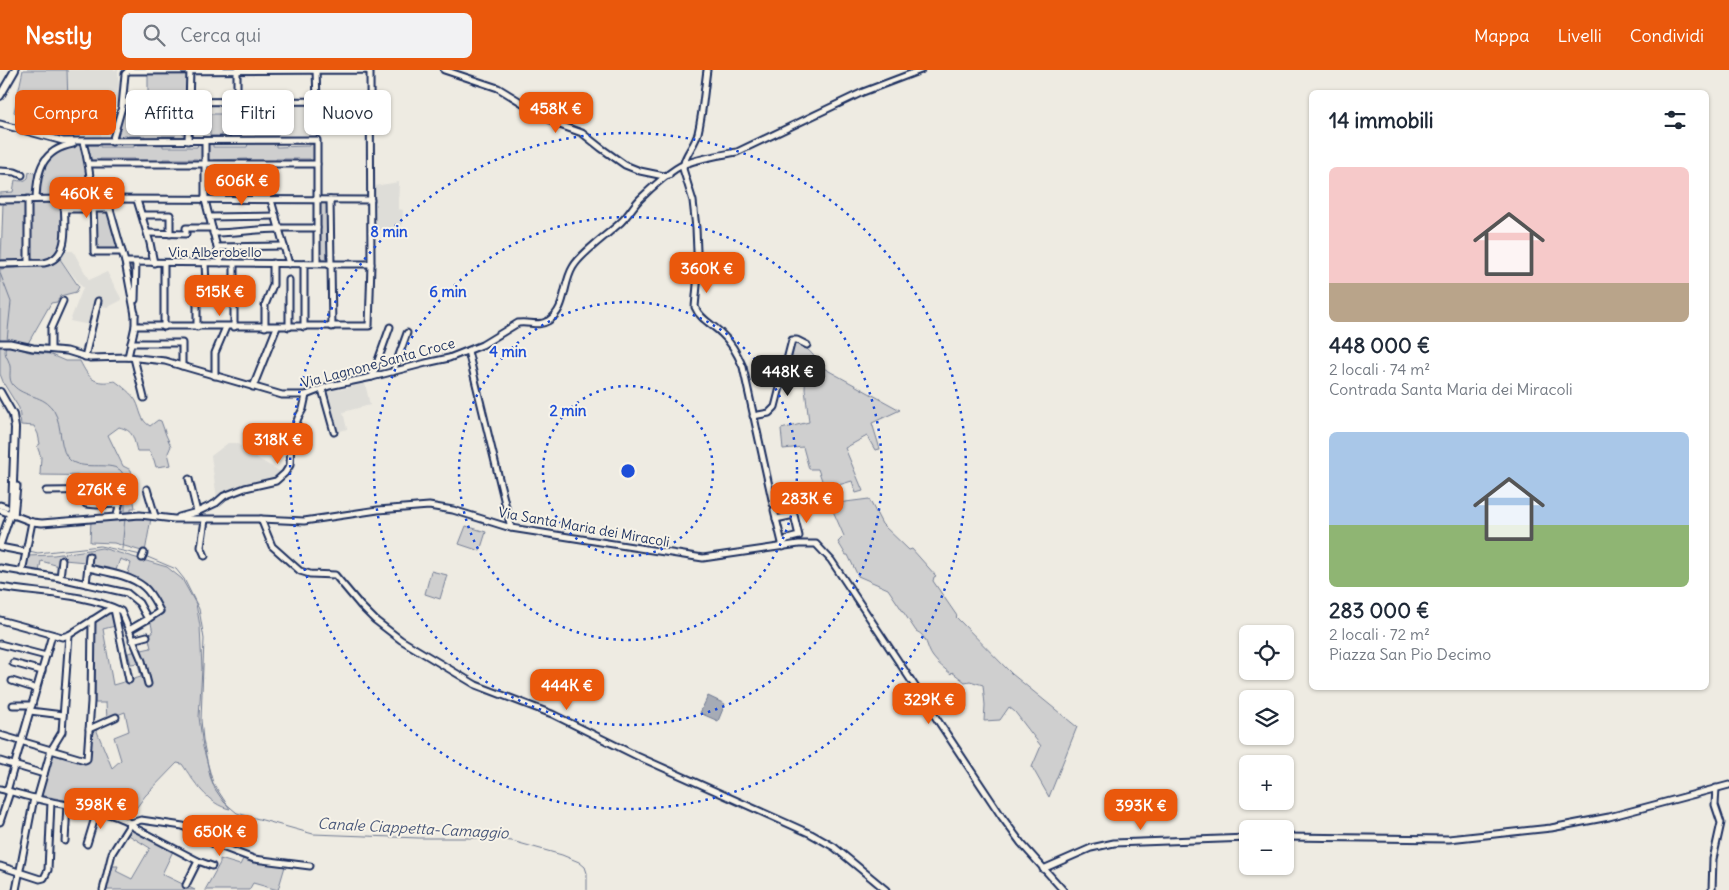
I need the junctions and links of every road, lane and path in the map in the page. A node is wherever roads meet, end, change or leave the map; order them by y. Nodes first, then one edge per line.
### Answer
1 (15, 70) edge
2 (190, 70) edge
3 (316, 70) edge
4 (367, 70) edge
5 (444, 70) edge
6 (707, 70) edge
7 (921, 70) edge
8 (238, 71) edge
9 (189, 90) edge
10 (237, 90) edge
11 (317, 90) edge
12 (370, 90) edge
13 (0, 96) edge
14 (123, 102) joint
15 (0, 124) edge
16 (188, 135) edge
17 (370, 135) edge
18 (188, 141) junction
19 (205, 141) junction
20 (83, 142) junction
21 (112, 142) junction
22 (89, 164) junction
23 (205, 164) junction
24 (317, 164) junction
25 (683, 164) junction
26 (0, 171) edge
27 (670, 174) junction
28 (22, 175) dead end
29 (28, 199) junction
30 (36, 199) junction
31 (93, 199) junction
32 (107, 199) junction
33 (0, 200) edge
34 (137, 200) junction
35 (205, 200) junction
36 (271, 200) junction
37 (317, 200) junction
38 (330, 200) junction
39 (371, 200) junction
40 (64, 209) junction
41 (94, 209) junction
42 (110, 209) junction
43 (142, 215) junction
44 (276, 216) junction
45 (209, 217) junction
46 (317, 228) junction
47 (280, 229) junction
48 (212, 230) junction
49 (148, 234) junction
50 (170, 234) junction
51 (284, 246) junction
52 (217, 247) junction
53 (122, 252) junction
54 (125, 262) junction
55 (28, 263) junction
56 (136, 263) junction
57 (154, 263) junction
58 (164, 263) junction
59 (206, 263) junction
60 (221, 263) junction
61 (234, 263) junction
62 (273, 263) junction
63 (0, 264) edge
64 (290, 264) junction
65 (304, 264) junction
66 (317, 264) junction
67 (331, 264) junction
68 (371, 264) junction
69 (289, 280) dead end
70 (64, 301) dead end
71 (98, 301) dead end
72 (135, 315) junction
73 (135, 326) junction
74 (164, 327) junction
75 (198, 327) junction
76 (226, 327) junction
77 (234, 327) junction
78 (265, 327) junction
79 (277, 327) junction
80 (289, 327) junction
81 (304, 327) junction
82 (332, 327) junction
83 (390, 327) dead end
84 (406, 333) dead end
85 (2, 342) edge
86 (131, 343) junction
87 (806, 345) dead end
88 (51, 349) junction
89 (468, 350) junction
90 (85, 357) junction
91 (131, 358) junction
92 (182, 366) junction
93 (393, 372) junction
94 (215, 376) junction
95 (372, 377) junction
96 (253, 387) junction
97 (322, 389) junction
98 (0, 392) edge
99 (306, 394) junction
100 (144, 398) dead end
101 (753, 416) junction
102 (334, 432) dead end
103 (120, 479) dead end
104 (189, 479) dead end
105 (18, 486) dead end
106 (147, 489) dead end
107 (46, 490) dead end
108 (121, 490) junction
109 (86, 504) dead end
110 (119, 504) junction
111 (0, 510) edge
112 (197, 512) junction
113 (12, 515) junction
114 (117, 516) junction
115 (155, 516) junction
116 (174, 519) junction
117 (261, 519) junction
118 (776, 519) junction
119 (205, 520) junction
120 (32, 522) junction
121 (511, 528) junction
122 (0, 545) edge
123 (783, 546) junction
124 (26, 552) junction
125 (89, 556) dead end
126 (204, 556) dead end
127 (62, 560) dead end
128 (0, 568) edge
129 (88, 568) junction
130 (22, 572) junction
131 (60, 578) junction
132 (86, 584) junction
133 (0, 587) edge
134 (115, 609) junction
135 (148, 619) junction
136 (0, 620) edge
137 (92, 620) junction
138 (129, 630) junction
139 (52, 635) junction
140 (69, 635) junction
141 (147, 636) dead end
142 (132, 640) junction
143 (0, 644) edge
144 (46, 656) junction
145 (13, 663) dead end
146 (42, 671) junction
147 (129, 680) dead end
148 (12, 681) dead end
149 (148, 684) dead end
150 (37, 689) junction
151 (13, 705) dead end
152 (32, 705) junction
153 (30, 711) junction
154 (63, 715) junction
155 (116, 717) dead end
156 (89, 729) junction
157 (0, 735) edge
158 (22, 741) junction
159 (51, 750) junction
160 (0, 761) edge
161 (15, 766) junction
162 (44, 774) junction
163 (1729, 785) edge
164 (1716, 788) junction
165 (0, 789) edge
166 (8, 791) junction
167 (36, 799) junction
168 (51, 802) junction
169 (67, 805) junction
170 (97, 811) junction
171 (0, 822) edge
172 (131, 823) junction
173 (1294, 837) edge
174 (1239, 838) edge
175 (64, 841) dead end
176 (87, 844) dead end
177 (198, 861) junction
178 (0, 866) edge
179 (212, 866) dead end
180 (310, 866) dead end
181 (1043, 869) junction
182 (20, 873) junction
183 (186, 885) dead end
184 (16, 890) edge
185 (102, 890) edge
186 (886, 890) edge
187 (1063, 890) edge
188 (1712, 890) edge

1 - 13 main road
2 - 8 street
2 - 9 street
2 - 14 street
3 - 4 street
3 - 8 street
3 - 11 street
4 - 12 street
5 - 27 street
6 - 25 street
7 - 25 street
8 - 10 street
14 - 21 street
15 - 20 street
16 - 18 street
17 - 39 street
18 - 19 street
18 - 21 street
19 - 23 street
19 - 24 street
20 - 21 street
20 - 22 street
20 - 30 street
22 - 23 street
22 - 31 street
23 - 24 street
23 - 35 street
24 - 37 street
25 - 27 street, Via Lagnone Santa Croce
25 - 101 street
26 - 28 street
27 - 89 street, Via Lagnone Santa Croce
29 - 30 street
29 - 33 street
29 - 55 street
30 - 40 street
31 - 32 street
31 - 41 street
32 - 34 street
32 - 42 street
34 - 35 street
34 - 43 street
35 - 36 street
35 - 45 street
36 - 37 street
36 - 44 street
37 - 38 street
37 - 46 street
38 - 39 street
38 - 67 street
39 - 68 street
40 - 41 street
40 - 55 street
41 - 42 street
41 - 53 street
42 - 53 street
43 - 49 street
43 - 50 street
44 - 45 street
44 - 47 street
45 - 48 street
46 - 47 street
46 - 66 street
47 - 48 street
47 - 51 street
48 - 50 street
48 - 52 street
49 - 50 street
49 - 57 street
51 - 52 street
51 - 64 street
52 - 60 street
53 - 54 street
54 - 56 street, Via Alberobello
54 - 72 street
55 - 63 street
56 - 57 street, Via Alberobello
56 - 72 street
57 - 58 street, Via Alberobello
58 - 59 street, Via Alberobello
58 - 74 street
59 - 60 street, Via Alberobello
59 - 75 street
60 - 61 street, Via Alberobello
61 - 62 street, Via Alberobello
61 - 77 street
62 - 64 street, Via Alberobello
62 - 78 street
64 - 65 street, Via Alberobello
65 - 66 street, Via Alberobello
65 - 81 street
66 - 67 street, Via Alberobello
67 - 68 street, Via Alberobello
67 - 82 street
68 - 82 street
69 - 80 street
70 - 88 street
71 - 90 street
72 - 73 street
73 - 74 street
73 - 86 street
74 - 75 street
75 - 76 street
76 - 77 street
76 - 94 street
77 - 78 street
78 - 79 street
79 - 80 street
79 - 96 street
80 - 81 street
81 - 82 street
83 - 95 street
84 - 93 street
85 - 88 street, Via Lagnone Santa Croce
86 - 91 street
86 - 92 street
87 - 101 street
88 - 90 street, Via Lagnone Santa Croce
89 - 93 street, Via Lagnone Santa Croce
89 - 121 street
90 - 91 street, Via Lagnone Santa Croce
91 - 92 street, Via Lagnone Santa Croce
91 - 100 street
92 - 94 street, Via Lagnone Santa Croce
93 - 95 street, Via Lagnone Santa Croce
94 - 96 street, Via Lagnone Santa Croce
95 - 97 street, Via Lagnone Santa Croce
96 - 99 street, Via Lagnone Santa Croce
97 - 99 street, Via Lagnone Santa Croce
97 - 102 street
98 - 113 main road
99 - 112 street
101 - 118 street
103 - 108 street
104 - 112 street
105 - 113 street
106 - 115 street
107 - 108 street
108 - 110 street
109 - 110 street
110 - 114 street
111 - 113 street, Via Santa Maria dei Miracoli
112 - 116 street
113 - 120 street, Via Santa Maria dei Miracoli
113 - 122 main road
114 - 115 street, Via Santa Maria dei Miracoli
114 - 120 street, Via Santa Maria dei Miracoli
115 - 116 street, Via Santa Maria dei Miracoli
116 - 119 street, Via Santa Maria dei Miracoli
117 - 119 street, Via Santa Maria dei Miracoli
117 - 121 street, Via Santa Maria dei Miracoli
117 - 186 street
118 - 123 street
118 - 123 street
119 - 126 street
120 - 124 street
121 - 123 street, Via Santa Maria dei Miracoli
122 - 124 street
123 - 181 street, Via Santa Maria dei Miracoli
124 - 130 street
125 - 129 street
127 - 131 street
128 - 130 street
129 - 132 street
129 - 135 street
130 - 131 street
131 - 132 street
132 - 135 street
133 - 134 street
134 - 137 street
134 - 138 street
134 - 147 street
135 - 138 street
136 - 139 street
137 - 140 street
137 - 156 street
138 - 142 street
139 - 140 street
139 - 144 street
140 - 154 street
141 - 142 street
142 - 149 street
143 - 144 street
144 - 146 street
145 - 146 street
146 - 150 street
148 - 150 street
150 - 152 street
151 - 152 street
152 - 153 street
153 - 154 street
153 - 158 street
154 - 159 street
155 - 156 street
156 - 159 street
157 - 158 street
158 - 159 street
158 - 161 street
159 - 162 street
160 - 161 street
161 - 162 street
161 - 166 street
162 - 167 street
163 - 164 street
164 - 173 street
164 - 188 street
165 - 166 street
166 - 167 street
166 - 171 street
167 - 168 street
167 - 182 street
168 - 169 street
168 - 182 street
169 - 170 street
169 - 175 street
170 - 172 street
170 - 176 street
172 - 177 street
172 - 180 street
172 - 185 street
174 - 181 street
177 - 179 street
177 - 183 street
178 - 182 street
181 - 187 street
182 - 184 street

